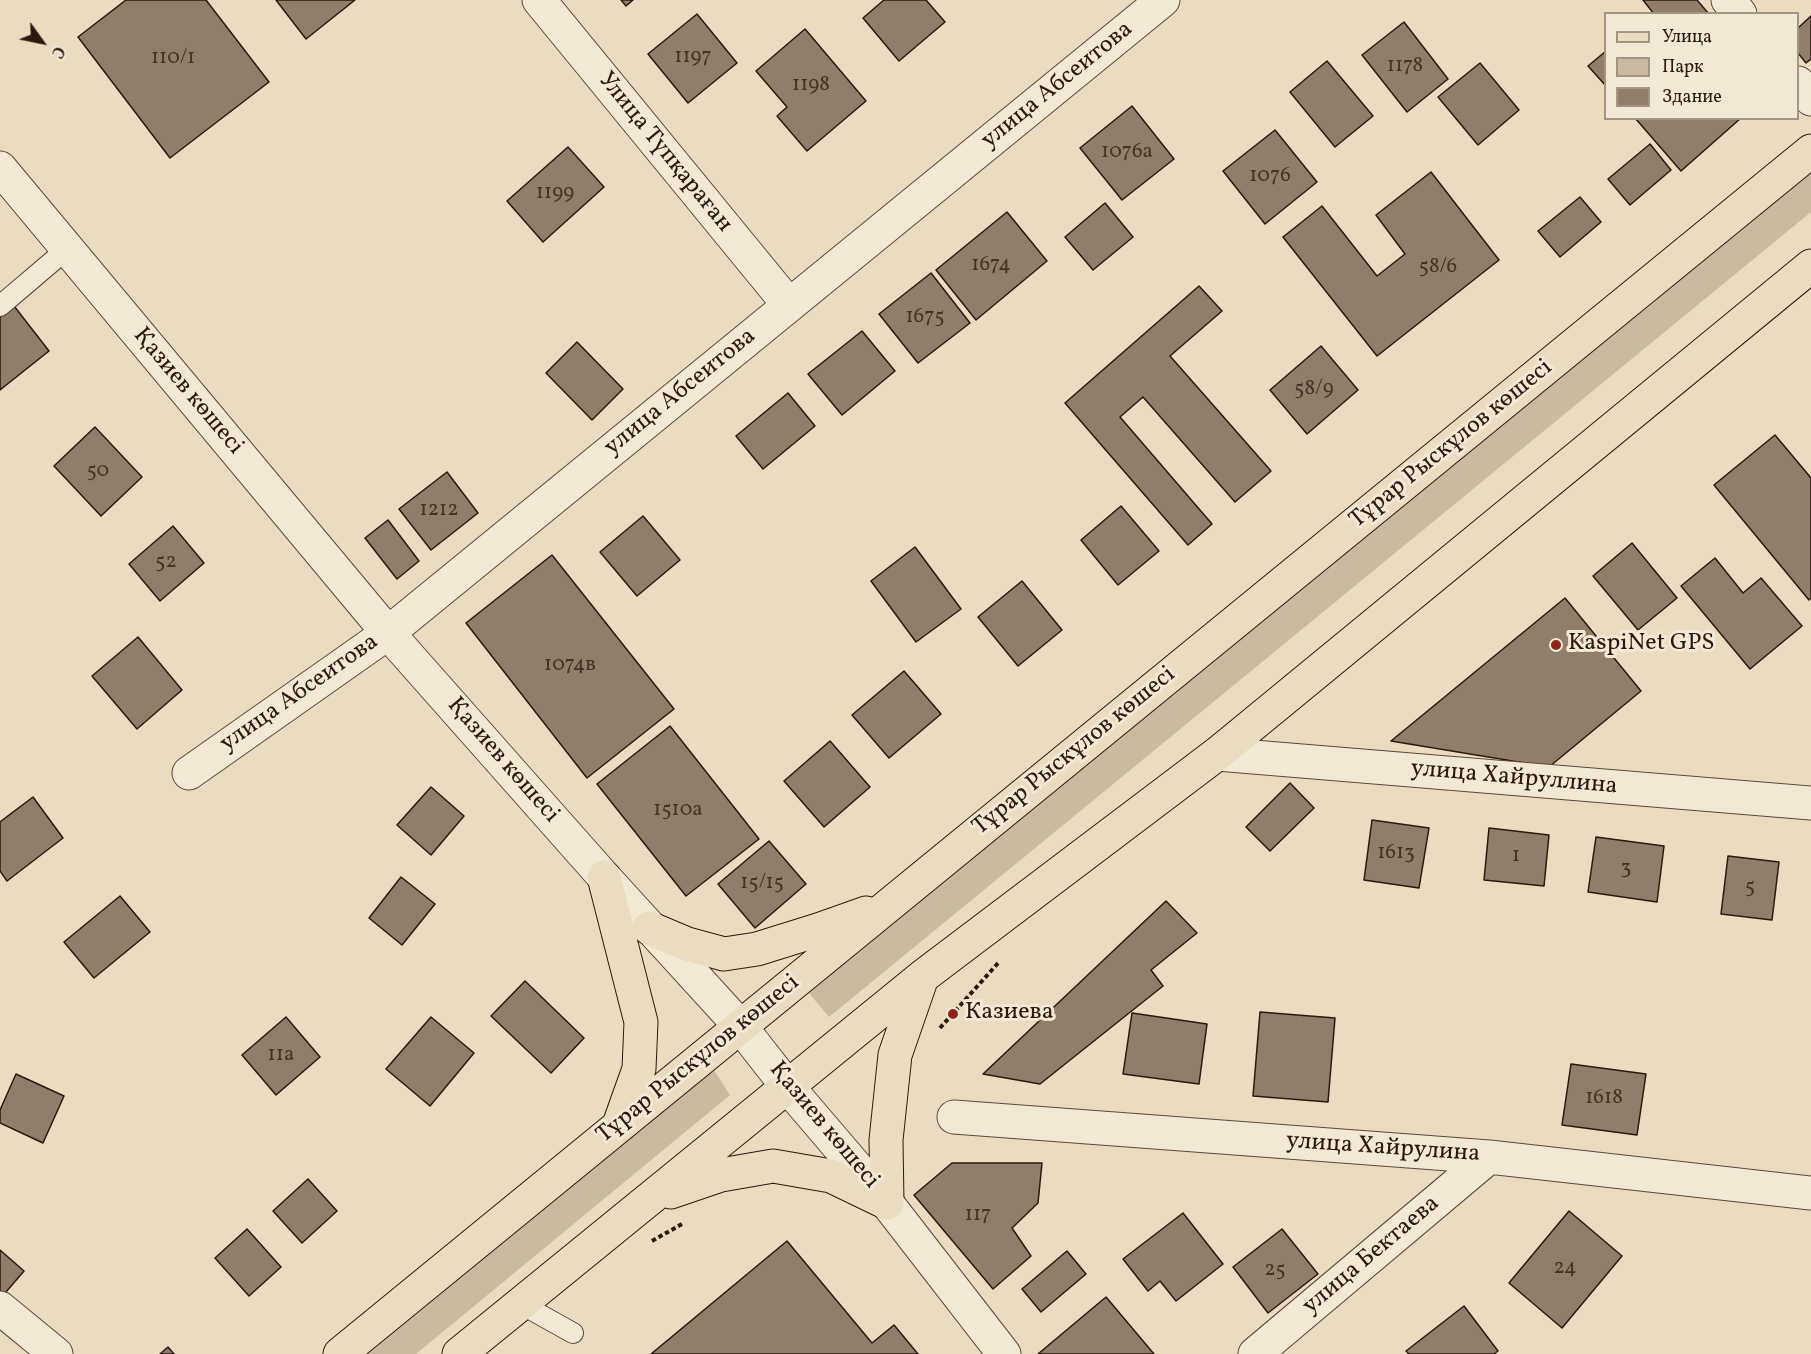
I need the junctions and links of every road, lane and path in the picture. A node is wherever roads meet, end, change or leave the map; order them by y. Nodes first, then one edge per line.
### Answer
1 (539, 0) edge
2 (1728, 0) edge
3 (1155, 3) edge
4 (1738, 12) edge
5 (1799, 85) edge
6 (1811, 99) edge
7 (1811, 151) edge
8 (0, 168) edge
9 (67, 249) junction
10 (1811, 266) edge
11 (789, 305) junction
12 (0, 306) edge
13 (388, 633) junction
14 (1217, 754) junction
15 (189, 773) dead end
16 (1811, 803) edge
17 (604, 877) junction
18 (890, 904) junction
19 (649, 927) junction
20 (922, 977) junction
21 (740, 1026) junction
22 (787, 1086) junction
23 (954, 1117) dead end
24 (619, 1125) junction
25 (1489, 1157) junction
26 (1811, 1192) edge
27 (653, 1198) junction
28 (887, 1203) junction
29 (521, 1304) junction
30 (0, 1308) edge
31 (573, 1333) dead end
32 (56, 1354) edge
33 (340, 1354) edge
34 (459, 1354) edge
35 (1004, 1354) edge
36 (1255, 1354) edge

1 - 11 street, Улица Түпқараған
2 - 4 street
3 - 11 street, улица Абсеитова
5 - 6 street
7 - 18 main road, Тұрар Рыскұлов көшесі
8 - 9 street, Қазиев көшесі
9 - 12 lane
9 - 13 street, Қазиев көшесі
10 - 14 main road
11 - 13 street, улица Абсеитова
13 - 15 street, улица Абсеитова
13 - 17 street, Қазиев көшесі
14 - 16 street, улица Хайруллина
14 - 20 main road
17 - 19 street, Қазиев көшесі
17 - 24 main road
18 - 19 main road
18 - 21 main road, Тұрар Рыскұлов көшесі
19 - 21 street, Қазиев көшесі
20 - 22 main road
20 - 28 main road
21 - 22 street, Қазиев көшесі
21 - 24 main road, Тұрар Рыскұлов көшесі
22 - 27 main road
22 - 28 street, Қазиев көшесі
23 - 25 street, улица Хайрулина
24 - 33 main road, Тұрар Рыскұлов көшесі
25 - 26 street, улица Хайрулина
25 - 36 street, улица Бектаева
27 - 28 main road
27 - 29 main road
28 - 35 street, Қазиев көшесі
29 - 31 lane
29 - 34 main road
30 - 32 street

